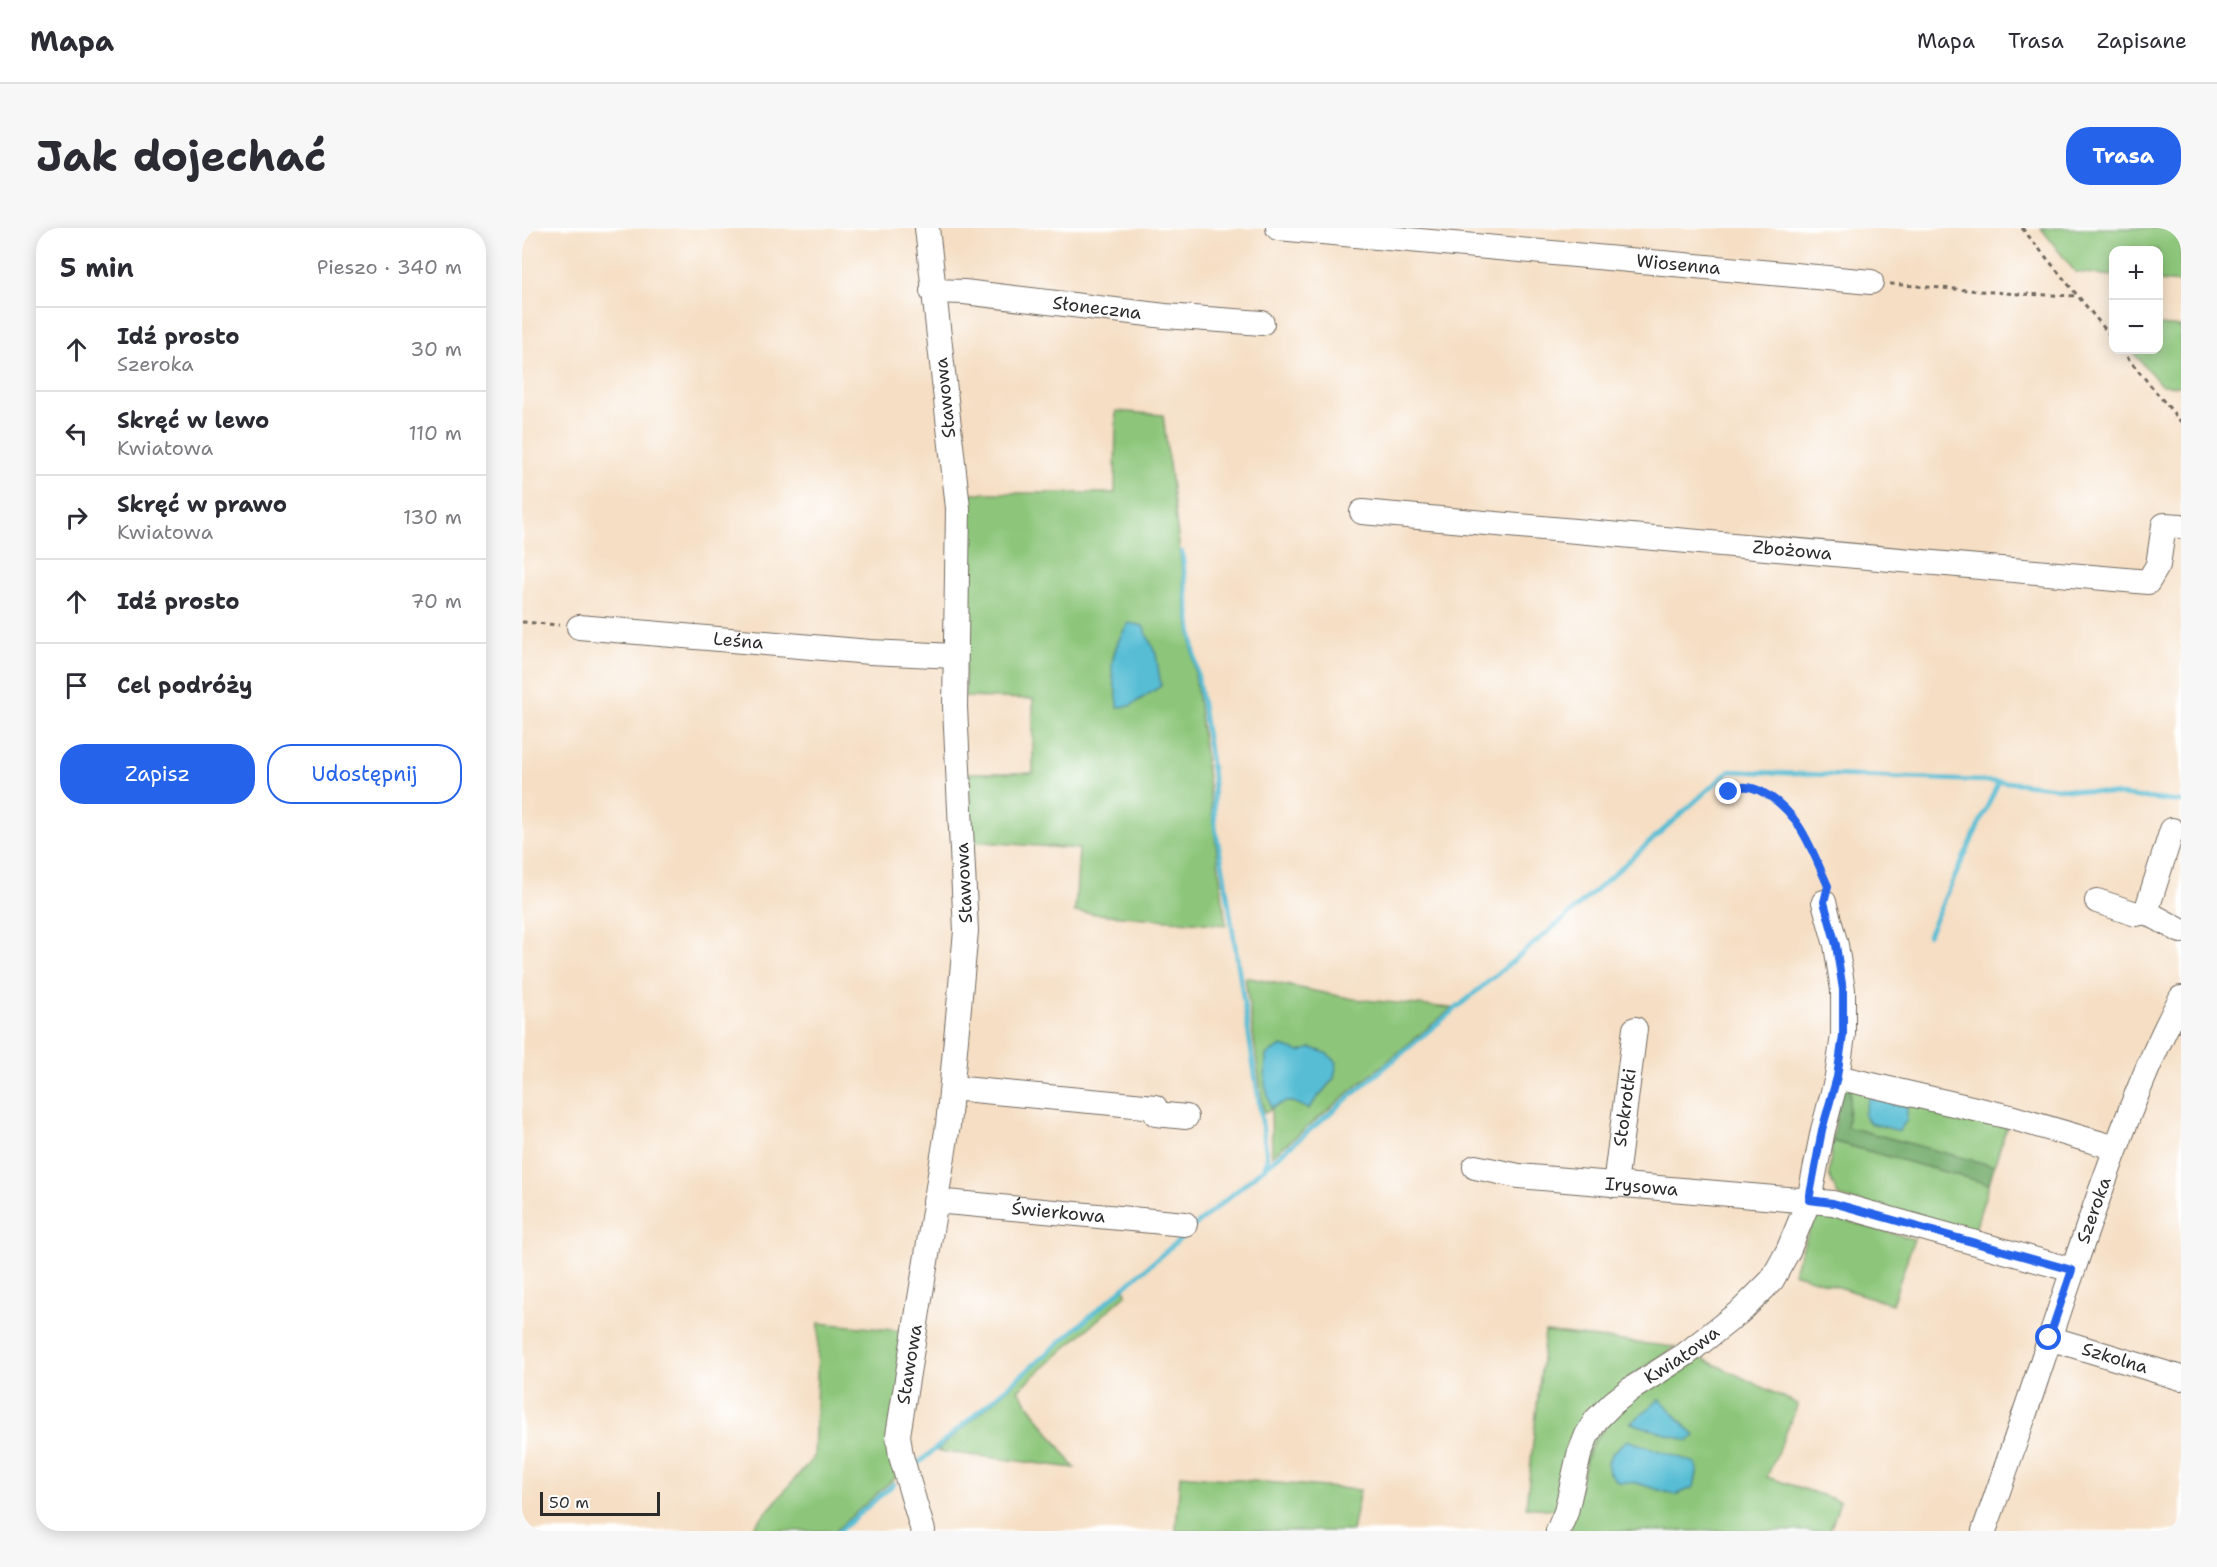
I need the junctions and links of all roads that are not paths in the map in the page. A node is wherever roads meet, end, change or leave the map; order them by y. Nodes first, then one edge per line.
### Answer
1 (927, 228) edge
2 (1278, 228) edge
3 (1870, 282) road end
4 (933, 291) junction
5 (1262, 323) dead end
6 (1362, 512) dead end
7 (2181, 526) edge
8 (579, 627) road end
9 (956, 656) junction
10 (2172, 830) dead end
11 (2097, 901) dead end
12 (1824, 902) road end
13 (2146, 912) junction
14 (2181, 931) edge
15 (2181, 998) edge
16 (1635, 1029) dead end
17 (1837, 1077) junction
18 (952, 1088) junction
19 (1186, 1117) dead end
20 (2116, 1148) junction
21 (1474, 1167) dead end
22 (1615, 1185) junction
23 (1809, 1200) junction
24 (935, 1201) junction
25 (1185, 1224) dead end
26 (2072, 1270) junction
27 (2049, 1338) junction
28 (2181, 1378) edge
29 (1562, 1521) edge
30 (922, 1531) edge
31 (1984, 1531) edge

1 - 4 street, Stawowa
2 - 3 street, Wiosenna
4 - 5 street, Słoneczna
4 - 9 street, Stawowa
6 - 7 street, Zbożowa
8 - 9 street, Leśna
9 - 18 street, Stawowa
10 - 13 street
11 - 13 street
12 - 17 street, Kwiatowa
13 - 14 street
15 - 20 street, Szeroka
16 - 22 street, Stokrotki
17 - 20 street
17 - 23 street, Kwiatowa
18 - 19 street
18 - 24 street, Stawowa
20 - 26 street, Szeroka
21 - 22 street, Irysowa
22 - 23 street, Irysowa
23 - 26 street
23 - 29 street, Kwiatowa
24 - 25 street, Świerkowa
24 - 30 street, Stawowa
26 - 27 street, Szeroka
27 - 28 street, Szkolna
27 - 31 street, Szeroka

